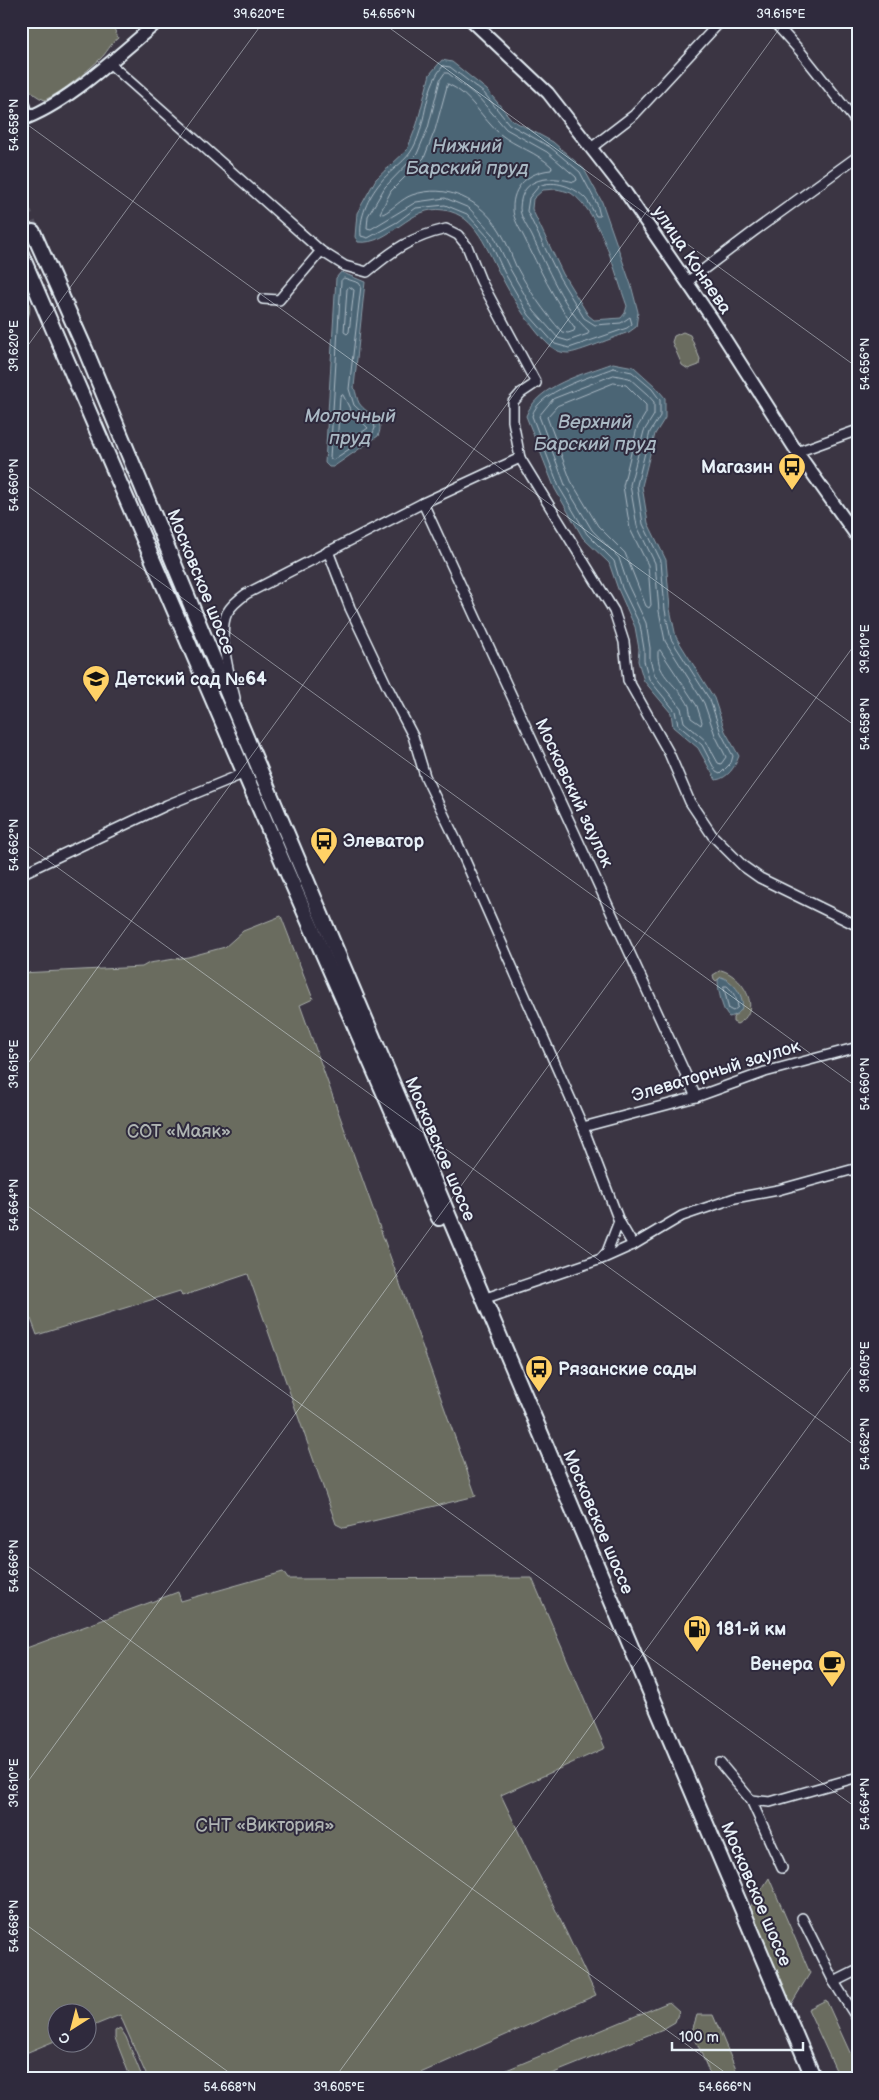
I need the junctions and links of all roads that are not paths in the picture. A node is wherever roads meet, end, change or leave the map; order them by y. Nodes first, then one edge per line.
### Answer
1 (158, 21) edge
2 (472, 21) edge
3 (721, 21) edge
4 (773, 21) edge
5 (109, 63) junction
6 (21, 97) edge
7 (25, 119) edge
8 (858, 124) edge
9 (591, 148) junction
10 (858, 156) edge
11 (33, 232) tunnel mouth
12 (321, 251) junction
13 (21, 254) edge
14 (687, 282) junction
15 (263, 299) dead end
16 (858, 430) edge
17 (797, 452) junction
18 (520, 458) junction
19 (423, 503) junction
20 (858, 538) edge
21 (328, 552) junction
22 (240, 724) junction
23 (246, 774) junction
24 (21, 874) edge
25 (858, 926) edge
26 (858, 1047) edge
27 (696, 1097) junction
28 (583, 1127) junction
29 (858, 1168) edge
30 (619, 1221) junction
31 (633, 1245) junction
32 (600, 1260) junction
33 (483, 1299) junction
34 (720, 1763) dead end
35 (858, 1777) edge
36 (751, 1800) junction
37 (782, 1868) dead end
38 (802, 1918) dead end
39 (858, 1970) edge
40 (834, 1982) junction
41 (858, 2020) edge
42 (805, 2079) edge
43 (814, 2079) edge

1 - 5 street
2 - 9 street, улица Коняева
3 - 9 street
4 - 8 street
5 - 7 street
5 - 12 street
6 - 7 street
9 - 14 street, улица Коняева
10 - 14 street
11 - 22 highway, Московское шоссе
12 - 15 street
12 - 18 street
13 - 23 highway, Московское шоссе
14 - 17 street, улица Коняева
16 - 17 street
17 - 20 street, улица Коняева
18 - 19 street
18 - 25 street
19 - 21 street
19 - 27 street, Московский заулок
21 - 22 street
21 - 28 street
22 - 33 highway, Московское шоссе
23 - 24 street
23 - 42 highway, Московское шоссе
26 - 27 street, Элеваторный заулок
27 - 28 street, Элеваторный заулок
28 - 30 street
29 - 31 street
30 - 31 street
30 - 32 street
31 - 32 street
32 - 33 street
33 - 43 highway, Московское шоссе
34 - 36 street
35 - 36 street
36 - 37 street
38 - 40 street
39 - 40 street
40 - 41 street

